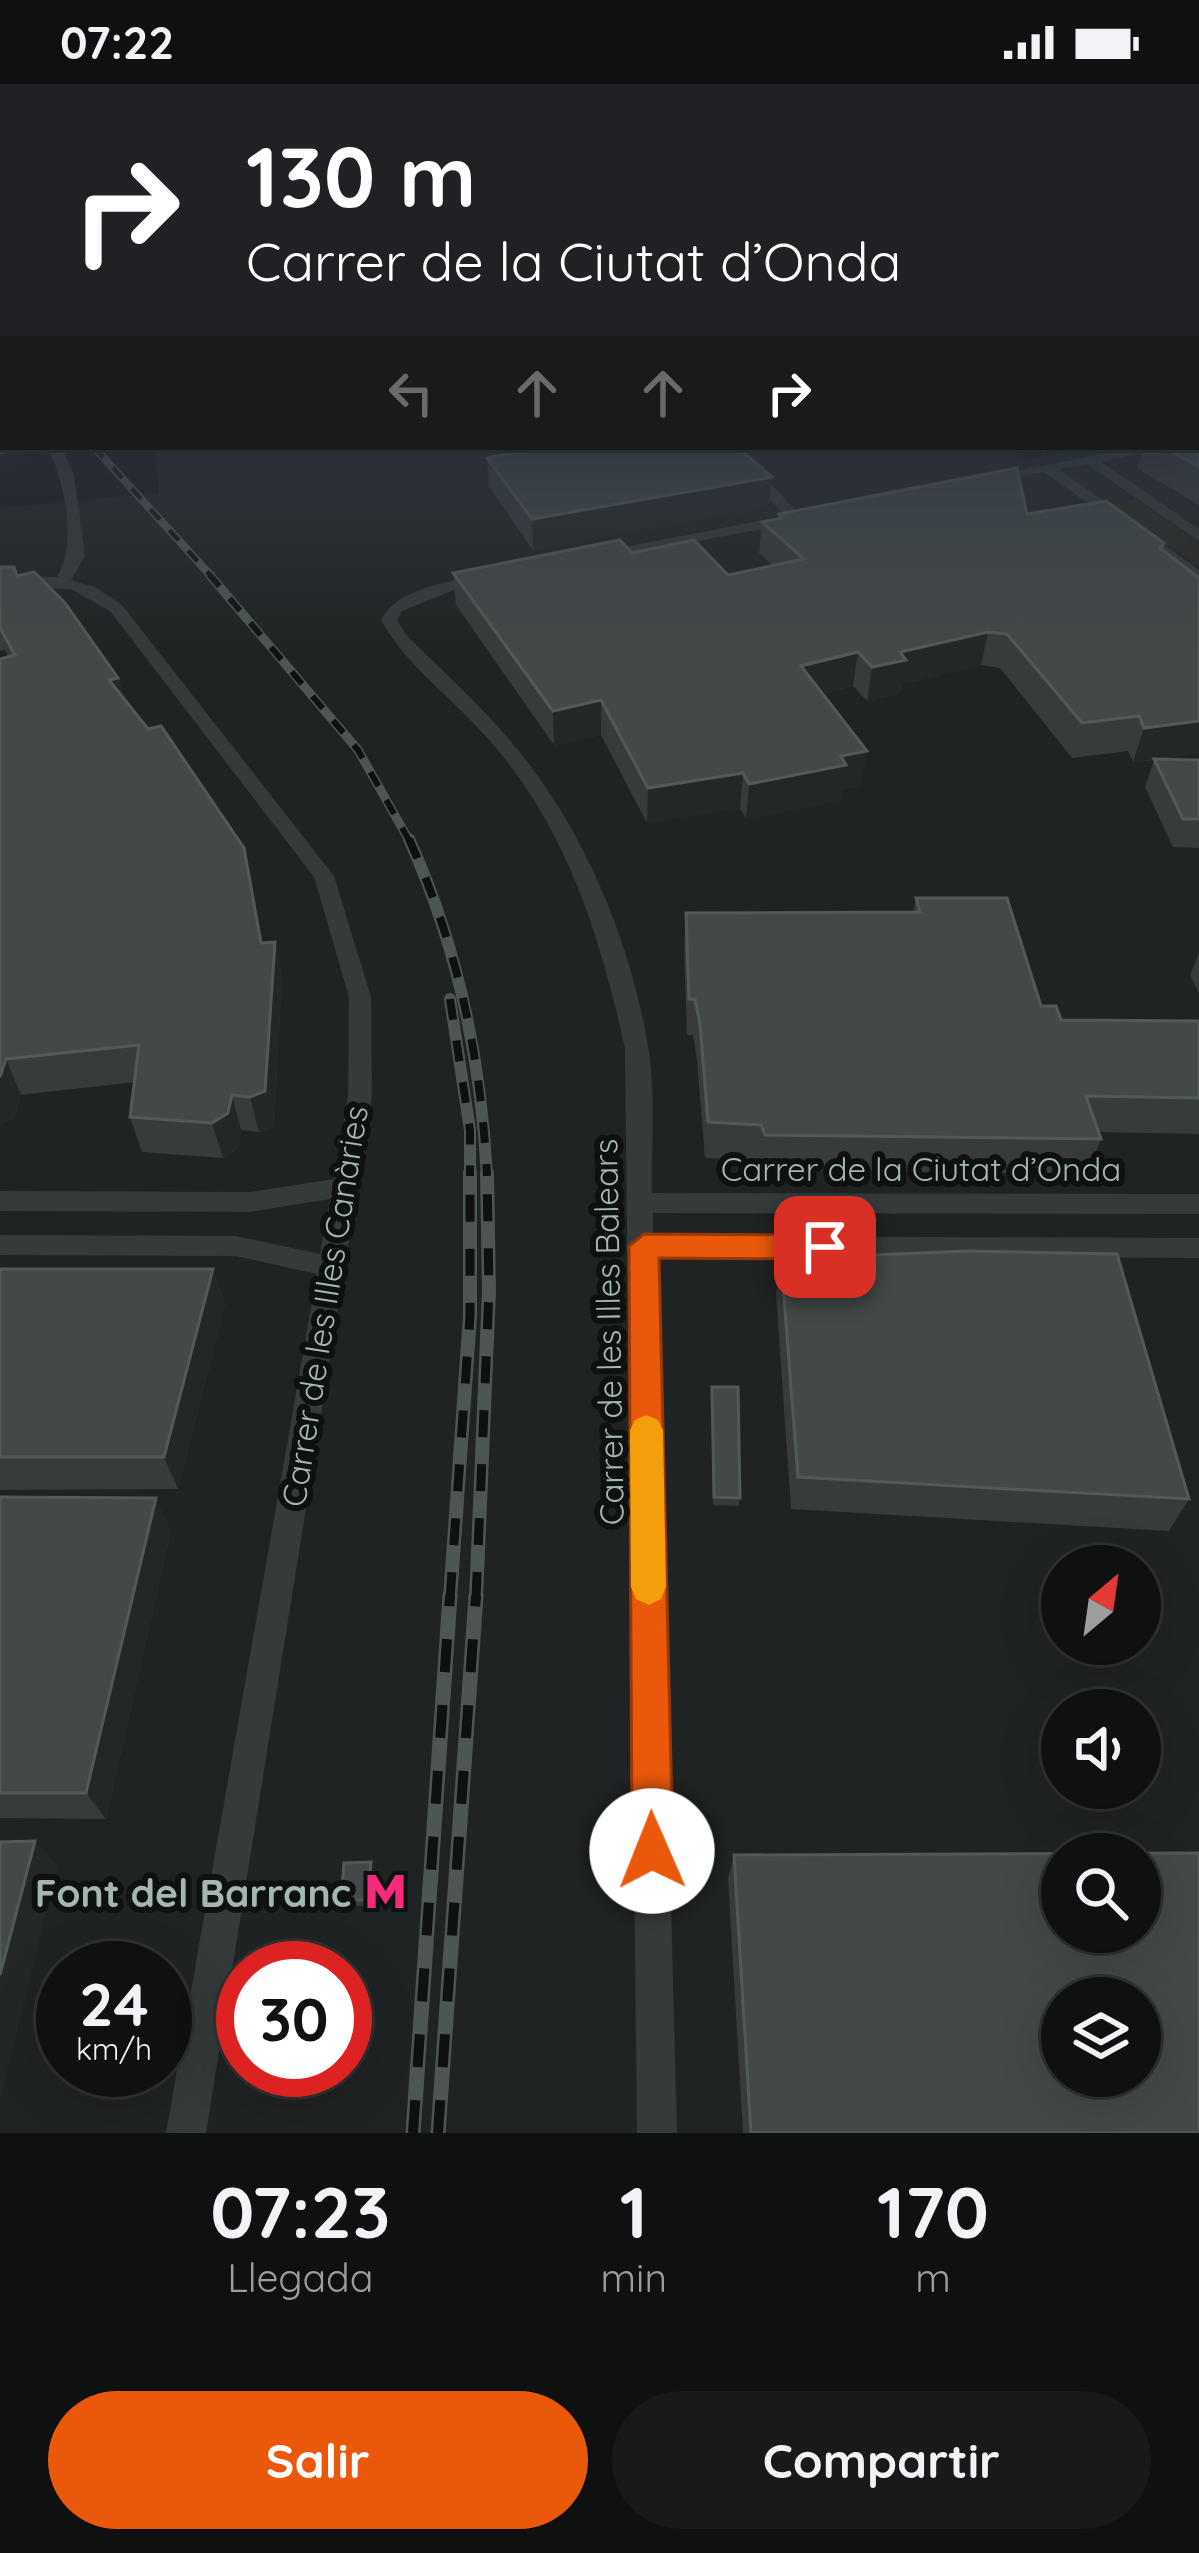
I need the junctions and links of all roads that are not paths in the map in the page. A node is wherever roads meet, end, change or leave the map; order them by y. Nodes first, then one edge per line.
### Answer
1 (62, 463) edge
2 (743, 463) edge
3 (1079, 463) edge
4 (1095, 463) edge
5 (1049, 469) junction
6 (966, 482) edge
7 (819, 514) edge
8 (796, 519) junction
9 (1199, 536) edge
10 (586, 560) edge
11 (1199, 577) edge
12 (493, 578) edge
13 (64, 580) junction
14 (0, 581) edge
15 (345, 1187) junction
16 (0, 1201) edge
17 (643, 1203) junction
18 (1199, 1204) edge
19 (0, 1245) edge
20 (644, 1246) junction
21 (1199, 1248) edge
22 (331, 1267) junction
23 (186, 2133) edge
24 (657, 2133) edge

1 - 13 street
2 - 8 street
3 - 5 street
4 - 9 street
5 - 6 street
5 - 11 street
7 - 8 street
8 - 10 street
12 - 17 street, Carrer de les Illes Balears
13 - 14 street
13 - 15 street, Carrer de les Illes Canàries
15 - 16 street
15 - 22 street, Carrer de les Illes Canàries
17 - 18 street, Carrer de la Ciutat d’Onda
17 - 20 street, Carrer de les Illes Balears
19 - 22 street
20 - 21 street
20 - 24 street, Carrer de les Illes Balears
22 - 23 street, Carrer de les Illes Canàries

